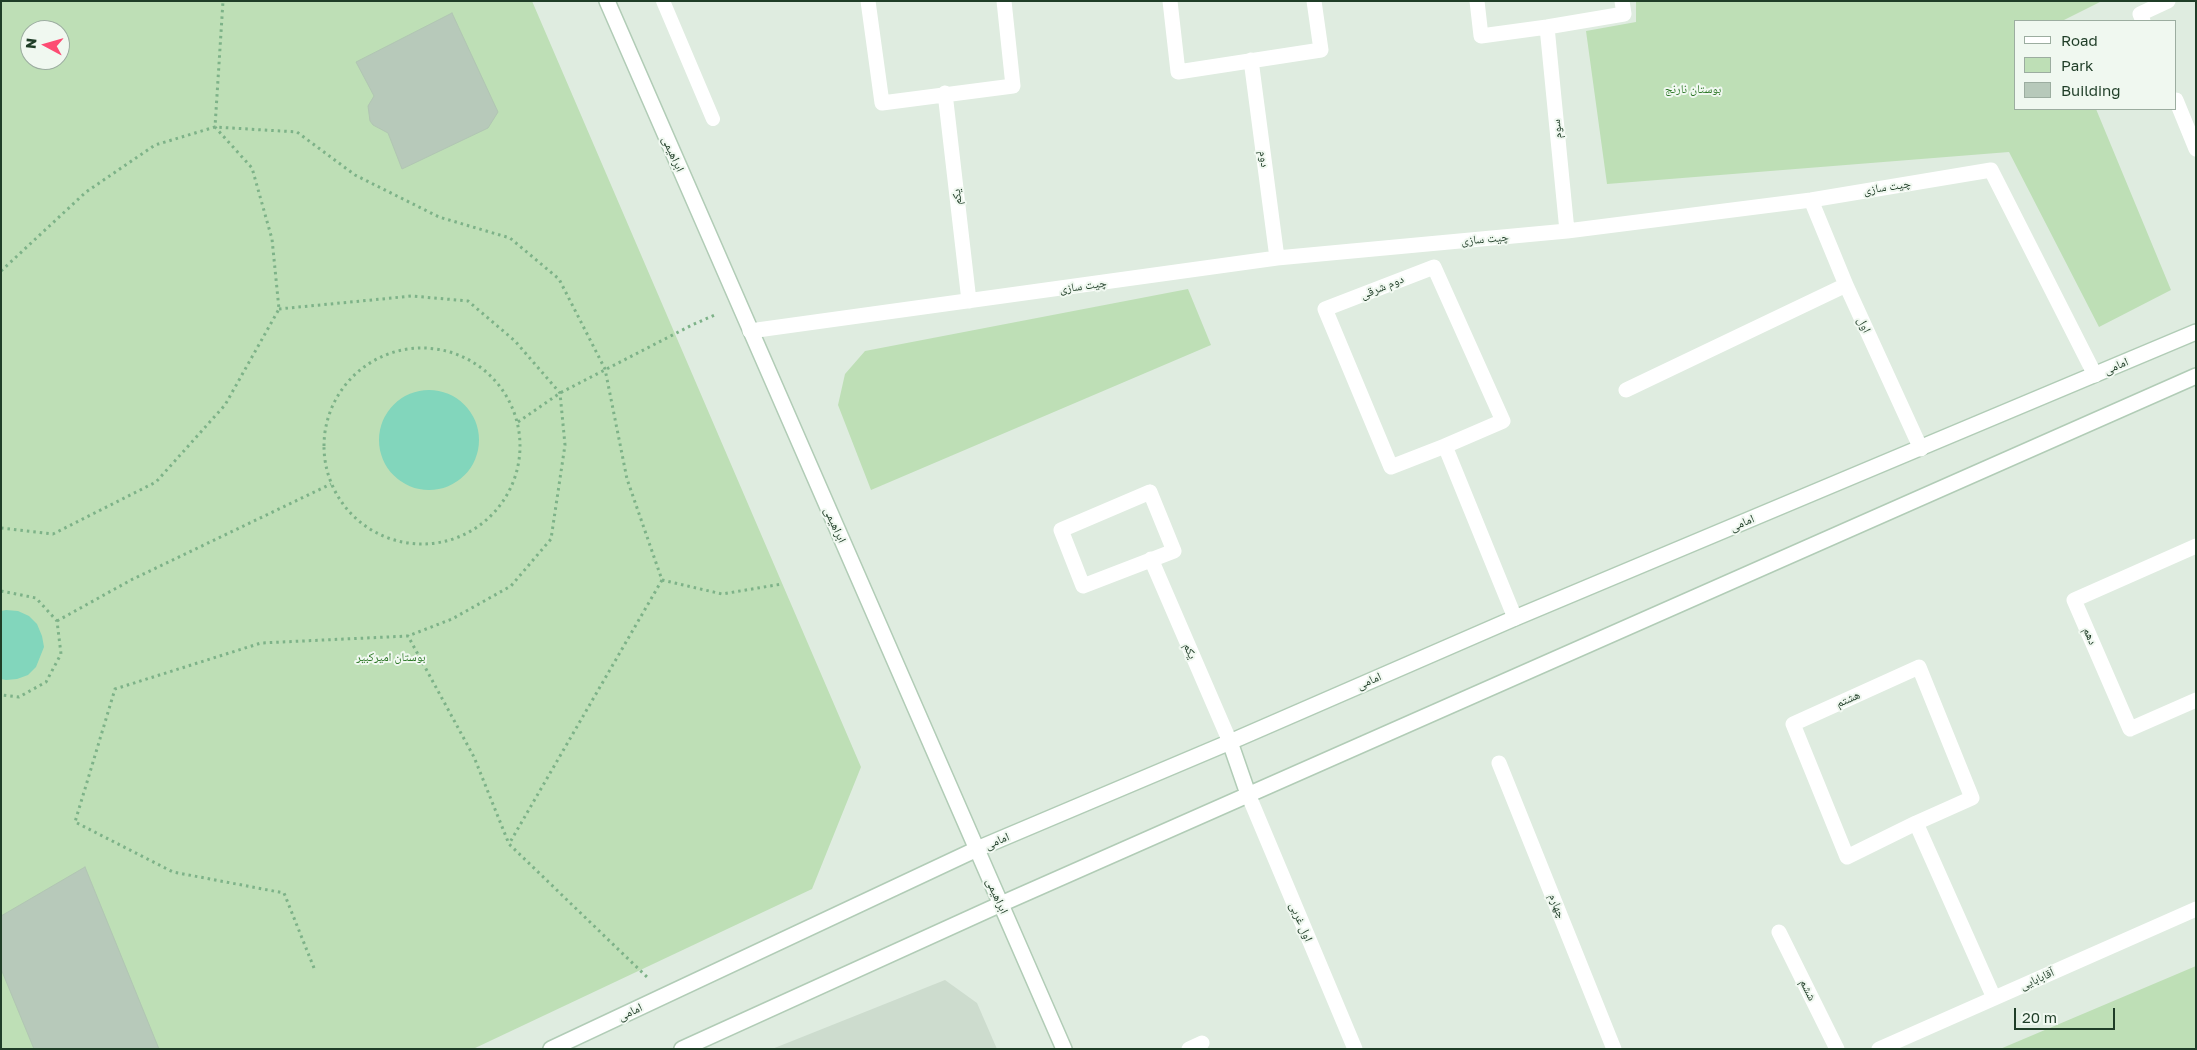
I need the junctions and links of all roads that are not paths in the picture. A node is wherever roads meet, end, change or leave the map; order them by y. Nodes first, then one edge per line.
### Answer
1 (607, 1) edge
2 (663, 1) edge
3 (868, 1) edge
4 (1004, 1) edge
5 (1170, 1) edge
6 (1314, 1) edge
7 (1477, 1) edge
8 (1622, 1) edge
9 (2168, 1) edge
10 (2143, 20) edge
11 (1547, 27) junction
12 (1251, 60) junction
13 (946, 93) junction
14 (2177, 102) edge
15 (713, 119) dead end
16 (2196, 149) edge
17 (1811, 200) junction
18 (1567, 231) junction
19 (1277, 258) junction
20 (1846, 285) junction
21 (969, 301) junction
22 (750, 331) junction
23 (2196, 332) edge
24 (2095, 375) junction
25 (2196, 376) edge
26 (1626, 390) dead end
27 (1445, 446) junction
28 (1921, 449) junction
29 (2196, 546) edge
30 (1151, 559) junction
31 (1515, 618) junction
32 (2195, 701) edge
33 (1230, 742) junction
34 (1500, 763) dead end
35 (1248, 794) junction
36 (1916, 823) junction
37 (977, 849) junction
38 (1001, 904) junction
39 (2196, 909) edge
40 (1779, 932) dead end
41 (1994, 998) junction
42 (551, 1049) edge
43 (682, 1049) edge
44 (1064, 1049) edge
45 (1355, 1049) edge
46 (1614, 1049) edge
47 (1837, 1049) edge
48 (1879, 1049) edge

1 - 22 street, ابراهیمی
2 - 15 lane
3 - 13 street
4 - 13 street
5 - 12 street
6 - 12 street
7 - 11 street
8 - 11 street
9 - 10 street
11 - 18 street, سوم
12 - 19 street, دوم
13 - 21 street, یکم
14 - 16 street
17 - 18 street, چیت سازی
17 - 20 street, اول
17 - 24 street, چیت سازی
18 - 19 street, چیت سازی
19 - 21 street, چیت سازی
20 - 26 street
20 - 28 street, اول
21 - 22 street, چیت سازی
22 - 37 street, ابراهیمی
23 - 24 street, امامی
24 - 28 street, امامی
25 - 35 street
27 - 27 street, دوم شرقی
27 - 31 street
28 - 31 street, امامی
29 - 32 street, دهم
30 - 30 street
30 - 33 street, یکم
31 - 33 street, امامی
33 - 35 street, یکم
33 - 37 street, امامی
34 - 46 street, چهارم
35 - 38 street
35 - 45 street, اول غربی
36 - 36 street, هشتم
36 - 41 street
37 - 38 street, ابراهیمی
37 - 42 street, امامی
38 - 43 street
38 - 44 street, ابراهیمی
39 - 41 street, آقابابایی
40 - 47 street, ششم
41 - 48 street, آقابابایی

